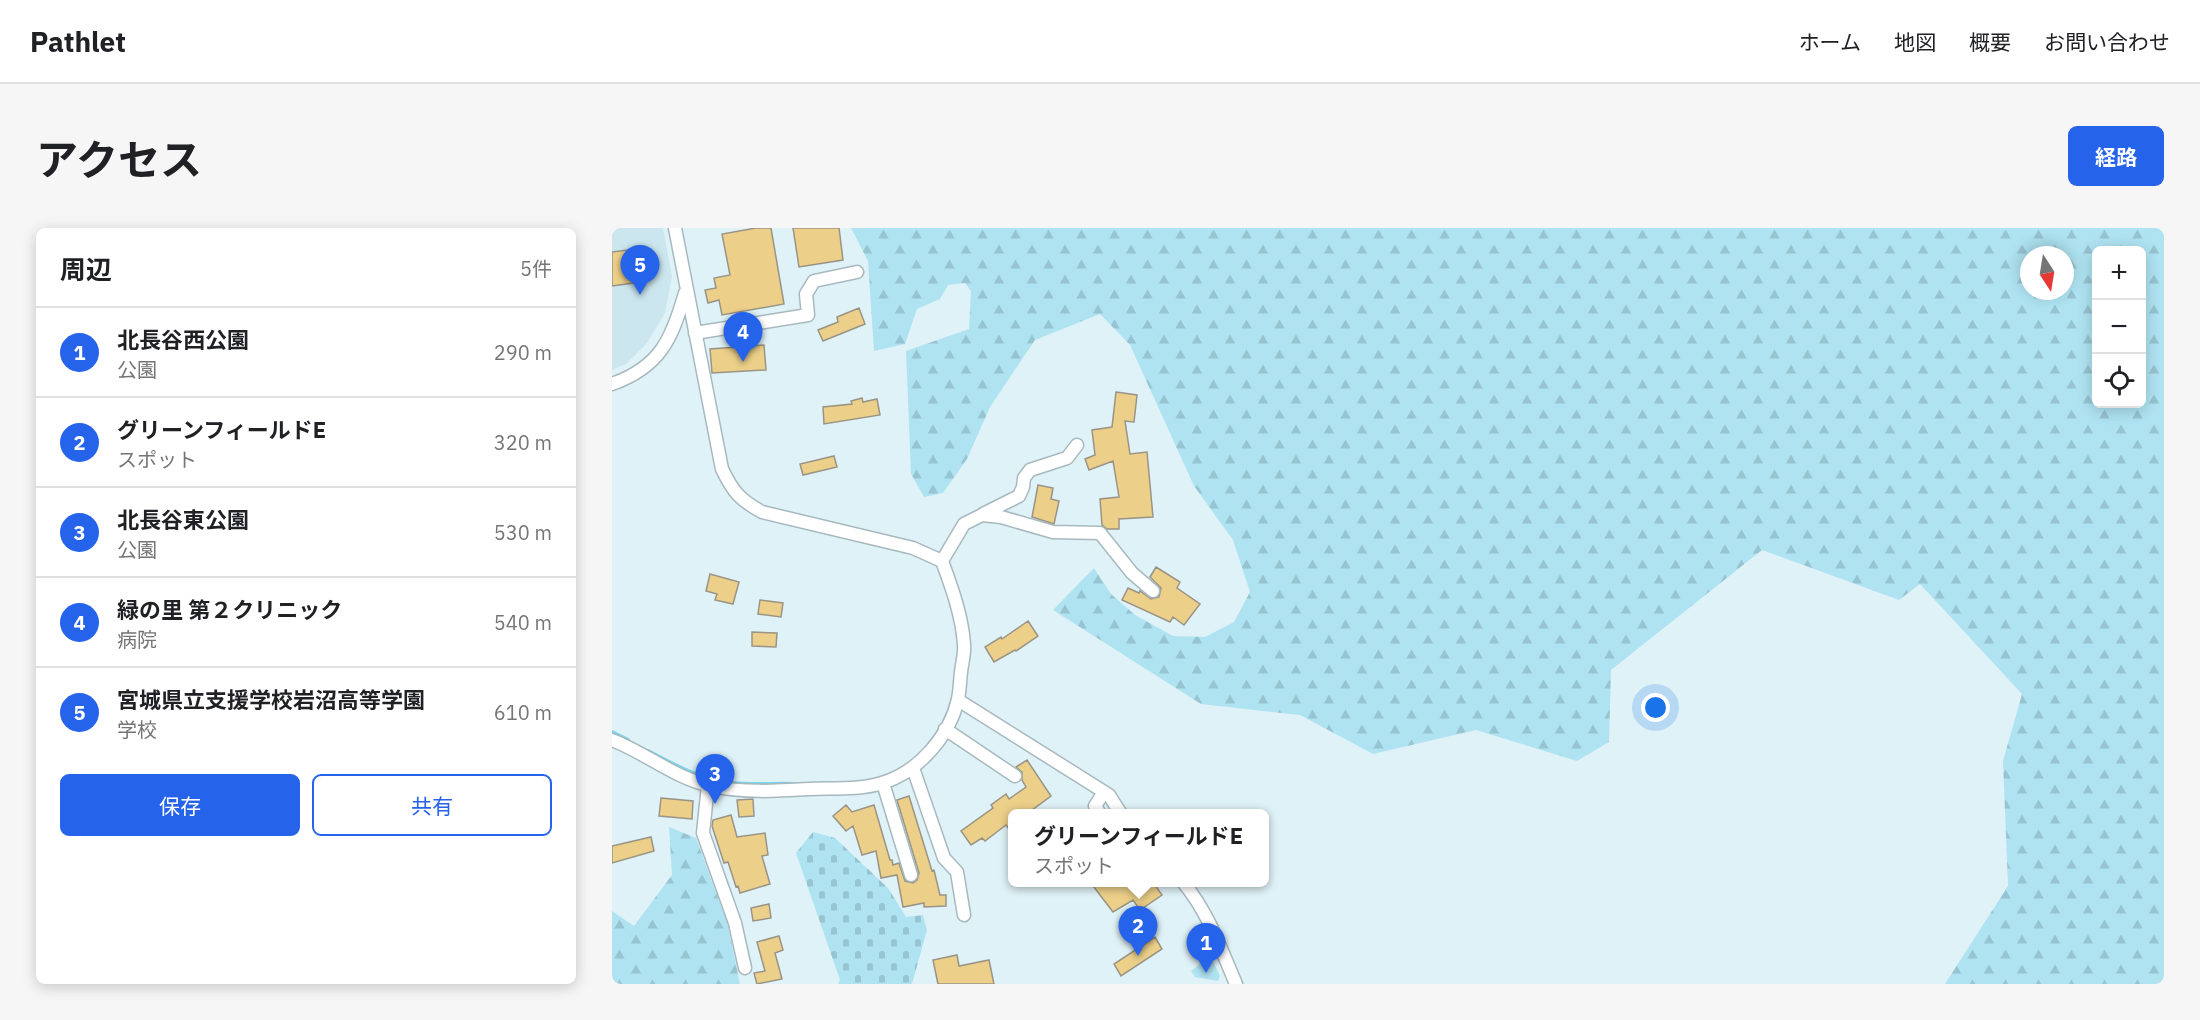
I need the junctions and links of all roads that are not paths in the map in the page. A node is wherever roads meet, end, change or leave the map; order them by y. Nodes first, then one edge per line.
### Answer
1 (675, 228) edge
2 (857, 272) dead end
3 (683, 274) junction
4 (695, 333) junction
5 (612, 384) edge
6 (1077, 445) dead end
7 (982, 515) junction
8 (942, 561) junction
9 (1153, 591) dead end
10 (958, 700) junction
11 (945, 729) junction
12 (612, 740) edge
13 (913, 768) junction
14 (1015, 777) dead end
15 (883, 783) junction
16 (708, 785) junction
17 (1104, 792) junction
18 (1095, 809) edge
19 (1118, 809) edge
20 (910, 875) dead end
21 (1187, 887) edge
22 (964, 915) dead end
23 (746, 968) dead end
24 (1236, 984) edge

1 - 3 street
2 - 4 street
3 - 4 street
3 - 5 street
4 - 8 street
6 - 7 street
7 - 8 street
7 - 9 street
8 - 10 street
10 - 11 street
10 - 17 street
11 - 13 street
11 - 14 street
12 - 16 street
13 - 15 street
13 - 22 street
15 - 16 street
15 - 20 street
16 - 23 street
17 - 18 street
17 - 19 street
21 - 24 street

